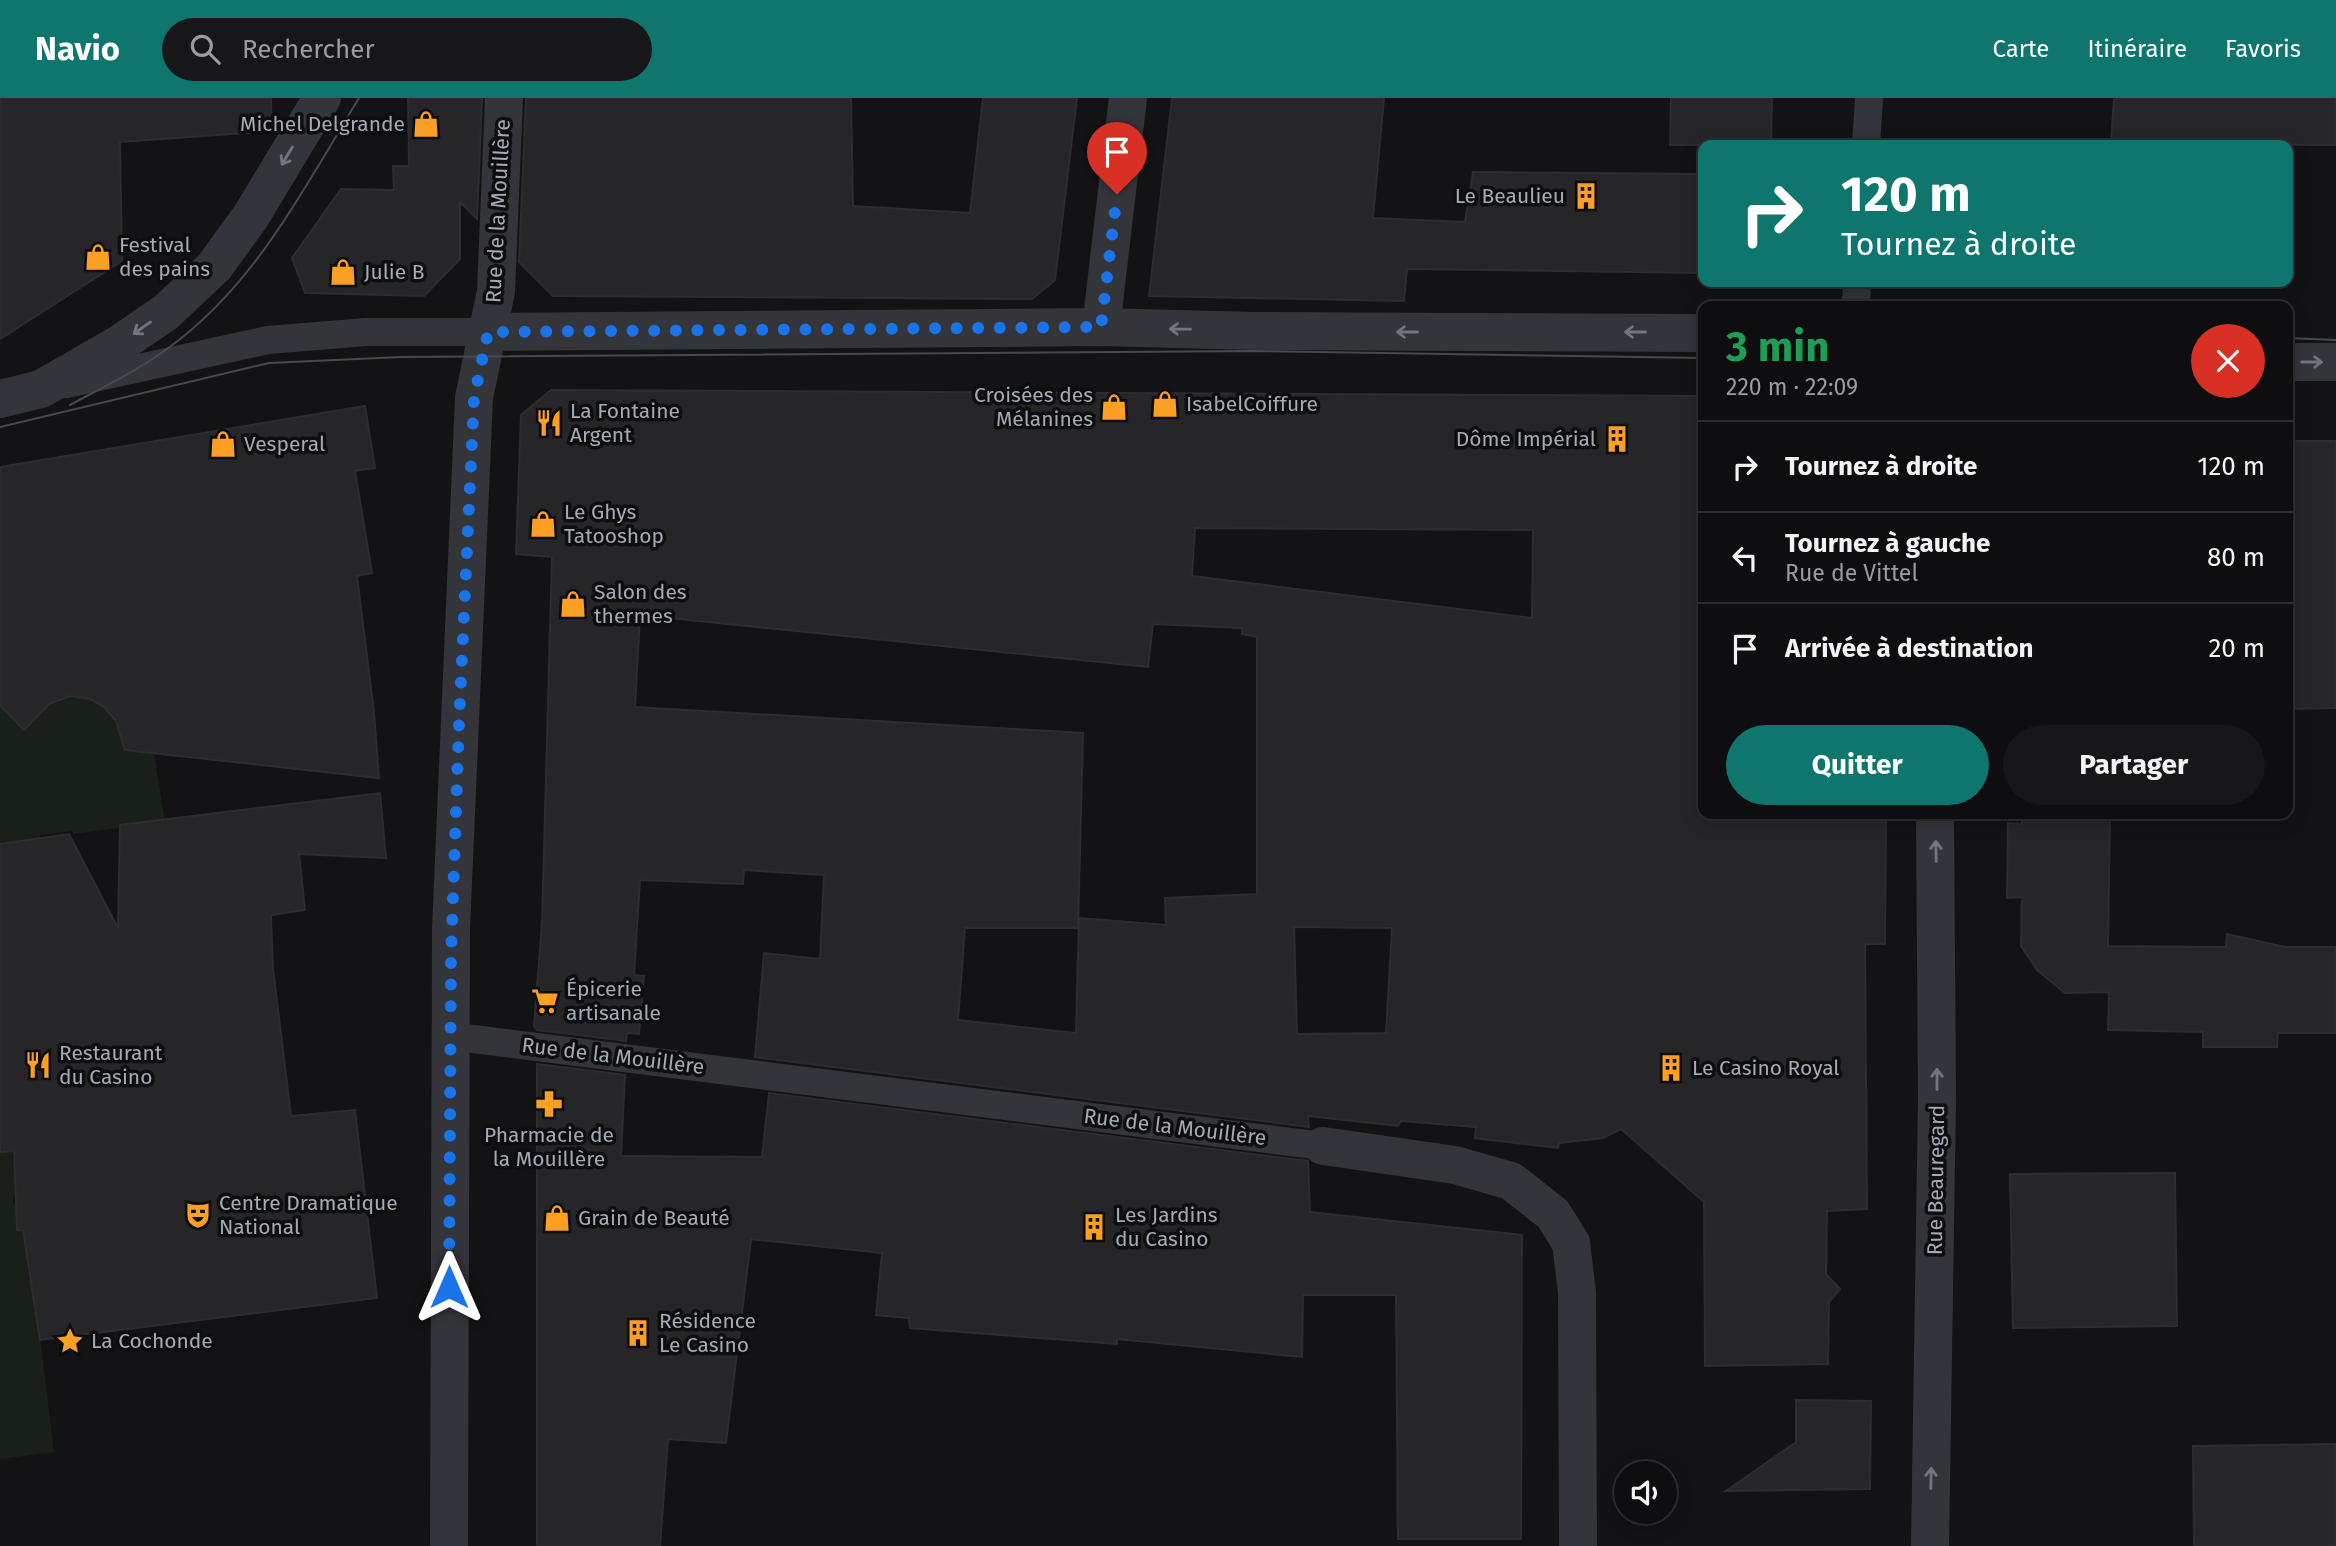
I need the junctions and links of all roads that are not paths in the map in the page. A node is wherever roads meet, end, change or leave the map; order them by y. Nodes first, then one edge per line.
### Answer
1 (323, 98) edge
2 (504, 98) edge
3 (1128, 98) edge
4 (1869, 98) edge
5 (1866, 140) edge
6 (1101, 327) junction
7 (488, 332) junction
8 (1698, 333) edge
9 (2293, 362) edge
10 (2336, 362) edge
11 (41, 389) junction
12 (0, 399) edge
13 (1935, 819) edge
14 (450, 1036) junction
15 (1323, 1146) joint
16 (449, 1546) edge
17 (1578, 1546) edge
18 (1930, 1546) edge

1 -> 11 street
2 - 7 street, Rue de la Mouillère
3 - 6 street
4 - 5 lane
6 - 7 street
8 -> 6 street
7 - 11 lane
7 - 14 street, Rue de la Mouillère
9 -> 10 street
11 - 12 street
18 -> 13 street, Rue Beauregard
14 - 15 lane, Rue de la Mouillère
14 - 16 street, Rue de la Mouillère
15 - 17 street, Rue de la Mouillère

